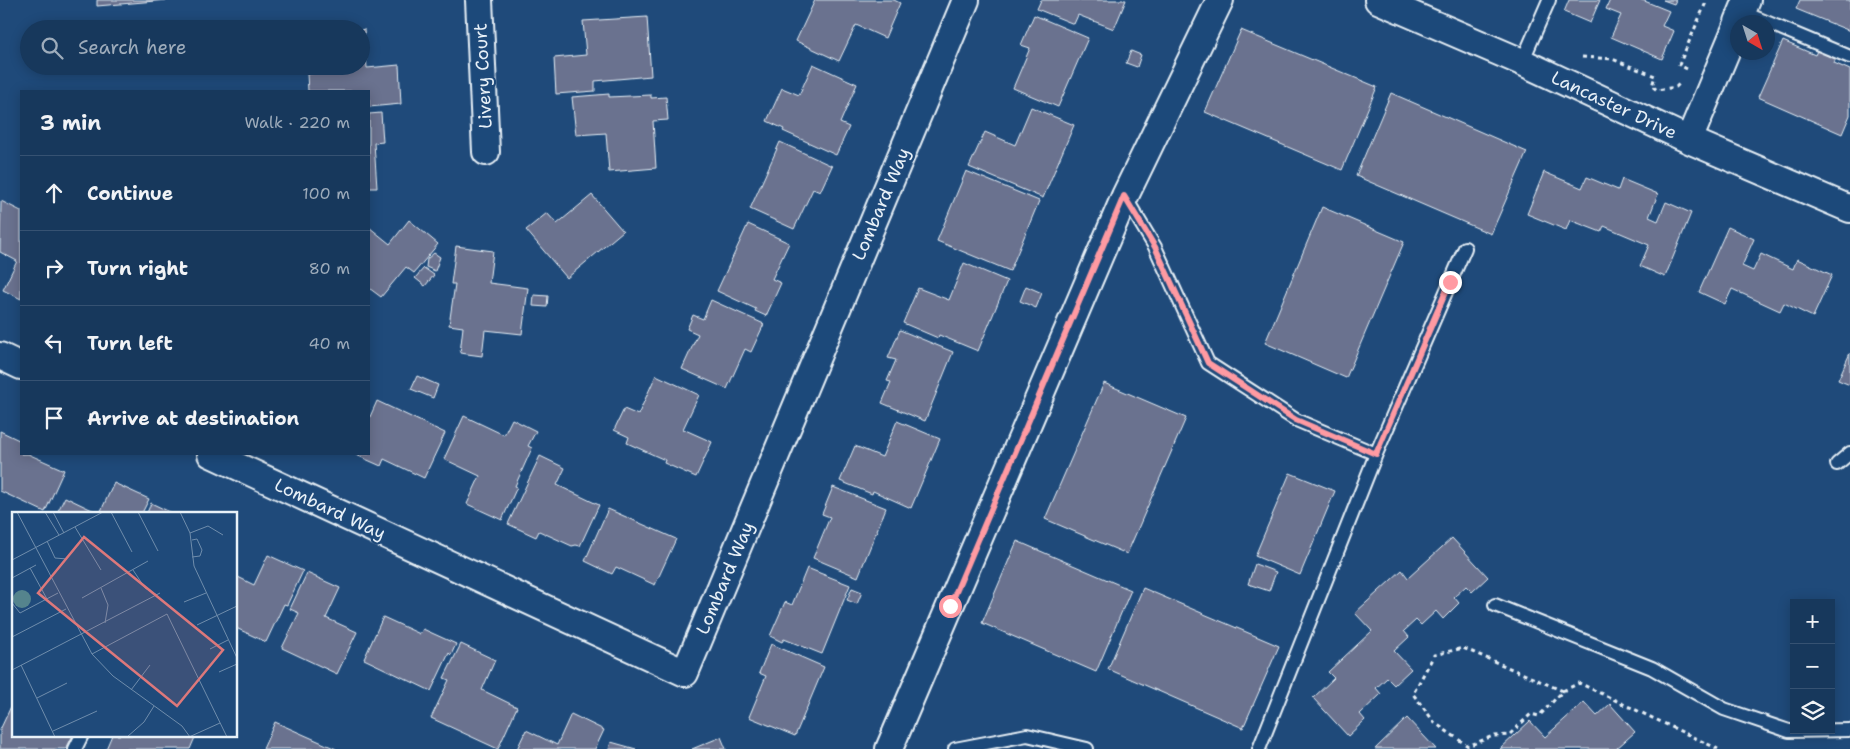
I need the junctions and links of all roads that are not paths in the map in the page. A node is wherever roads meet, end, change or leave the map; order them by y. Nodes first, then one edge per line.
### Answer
1 (479, 0) edge
2 (966, 0) edge
3 (1220, 0) edge
4 (1378, 0) edge
5 (1549, 0) edge
6 (1741, 14) edge
7 (1850, 57) edge
8 (1522, 62) junction
9 (1689, 140) junction
10 (486, 152) dead end
11 (1124, 196) junction
12 (1850, 209) edge
13 (1465, 248) dead end
14 (0, 356) edge
15 (20, 366) edge
16 (1850, 453) edge
17 (1376, 454) junction
18 (213, 455) edge
19 (1837, 464) dead end
20 (1495, 605) dead end
21 (1850, 730) edge
22 (82, 736) edge
23 (75, 749) edge
24 (889, 749) edge
25 (955, 749) edge
26 (1088, 749) edge
27 (1259, 749) edge

1 - 10 street, Livery Court
2 - 18 street, Lombard Way
3 - 11 street
4 - 8 street, Lancaster Drive
5 - 8 lane
6 - 7 lane
6 - 9 street
8 - 9 street, Lancaster Drive
9 - 12 street, Lancaster Drive
11 - 17 lane
11 - 24 street
13 - 17 lane
14 - 15 street
16 - 19 lane
17 - 27 lane
20 - 21 lane
22 - 23 lane
25 - 26 lane

